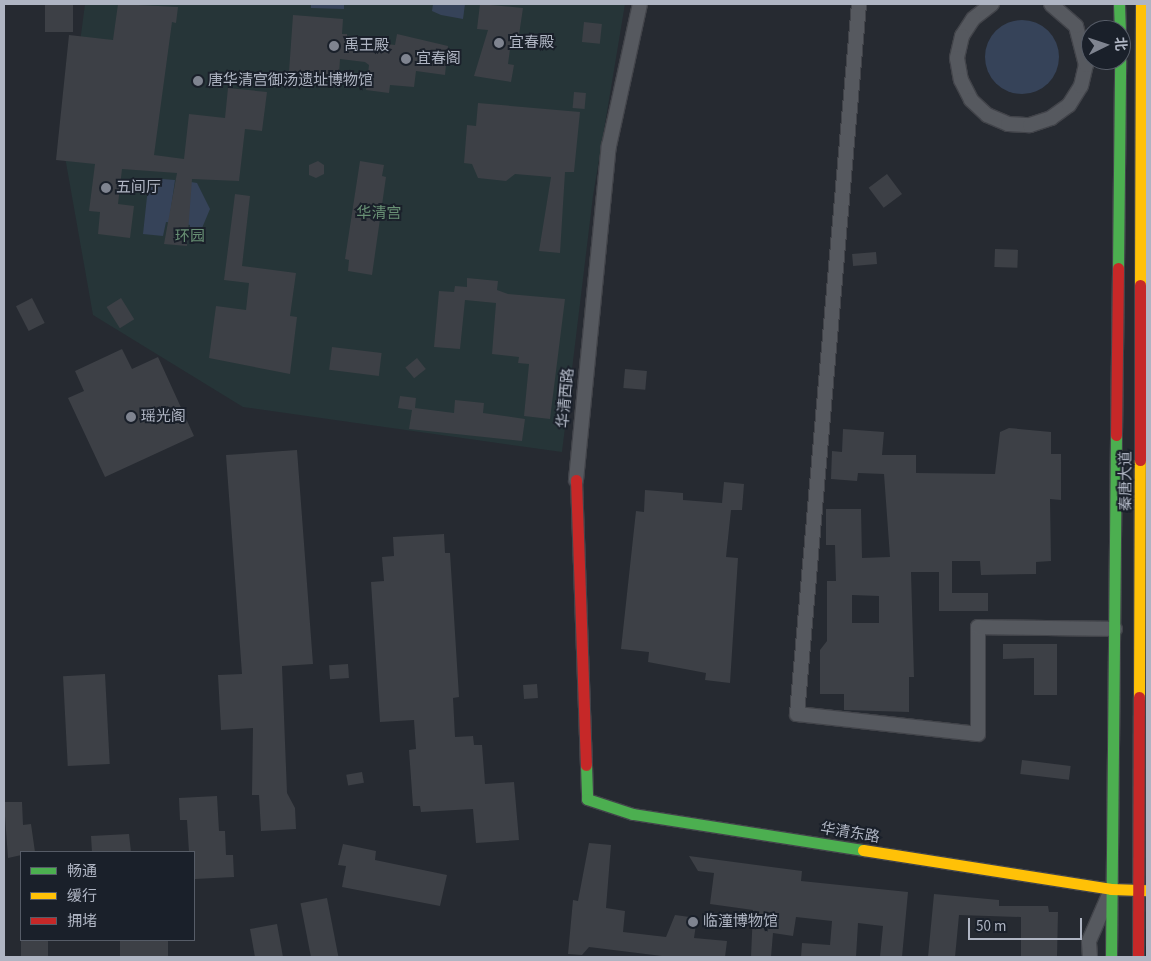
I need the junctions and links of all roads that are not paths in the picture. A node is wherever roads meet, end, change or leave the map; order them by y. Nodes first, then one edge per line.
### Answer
1 (640, 4) edge
2 (859, 4) edge
3 (992, 4) edge
4 (1051, 4) edge
5 (1119, 4) edge
6 (1140, 4) edge
7 (1120, 20) edge
8 (1131, 53) edge
9 (1144, 53) edge
10 (1120, 70) edge
11 (1144, 410) edge
12 (576, 480) joint
13 (1115, 630) junction
14 (587, 798) joint
15 (1111, 889) junction
16 (1144, 890) edge
17 (1090, 957) edge
18 (1112, 957) edge
19 (1138, 957) edge

1 - 12 street, 华清西路
2 - 13 street
3 - 4 street
5 - 7 main road
6 - 9 main road, 秦唐大道
8 - 9 main road
9 - 11 main road, 秦唐大道
10 - 13 main road, 秦唐大道
11 - 16 main road, 秦唐大道
12 - 14 main road, 华清西路
13 - 15 main road, 秦唐大道
14 - 15 main road, 华清东路
15 - 16 main road, 华清东路
15 - 17 street
15 - 18 main road, 秦唐大道
16 - 19 main road, 秦唐大道

